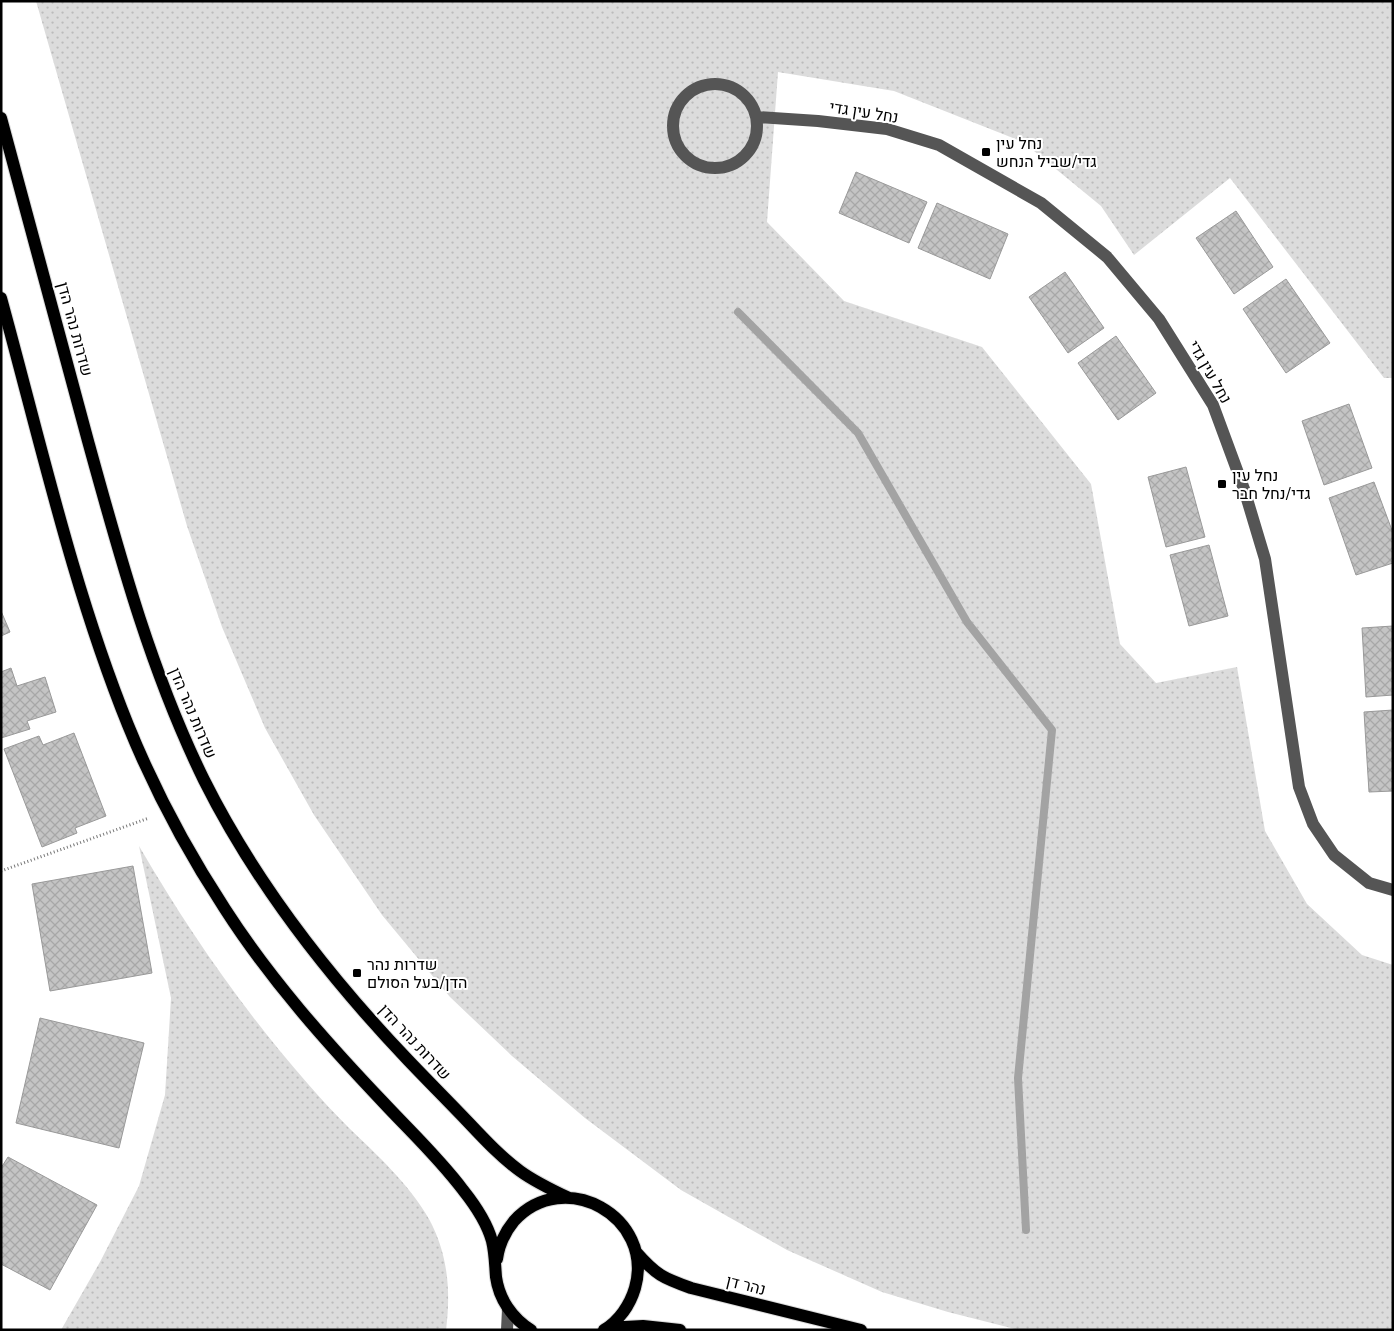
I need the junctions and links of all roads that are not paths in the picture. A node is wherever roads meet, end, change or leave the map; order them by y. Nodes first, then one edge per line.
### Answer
1 (757, 117) junction
2 (1, 118) edge
3 (1, 298) edge
4 (1393, 890) edge
5 (569, 1198) junction
6 (635, 1250) junction
7 (496, 1266) junction
8 (508, 1309) junction
9 (605, 1329) edge
10 (507, 1330) edge
11 (531, 1330) edge
12 (680, 1330) edge
13 (861, 1330) edge

1 - 1 street
1 - 4 street, נחל עין גדי
2 - 5 main road, שדרות נהר הדן
3 - 7 main road, שדרות נהר הדן
5 - 6 main road, שדרות נהר הדן
5 - 7 main road, שדרות נהר הדן
6 - 9 main road, שדרות נהר הדן
6 - 13 main road, נהר דן
7 - 8 main road, שדרות נהר הדן
8 - 10 street
8 - 11 main road, שדרות נהר הדן
9 - 12 main road, שדרות נהר הדן

